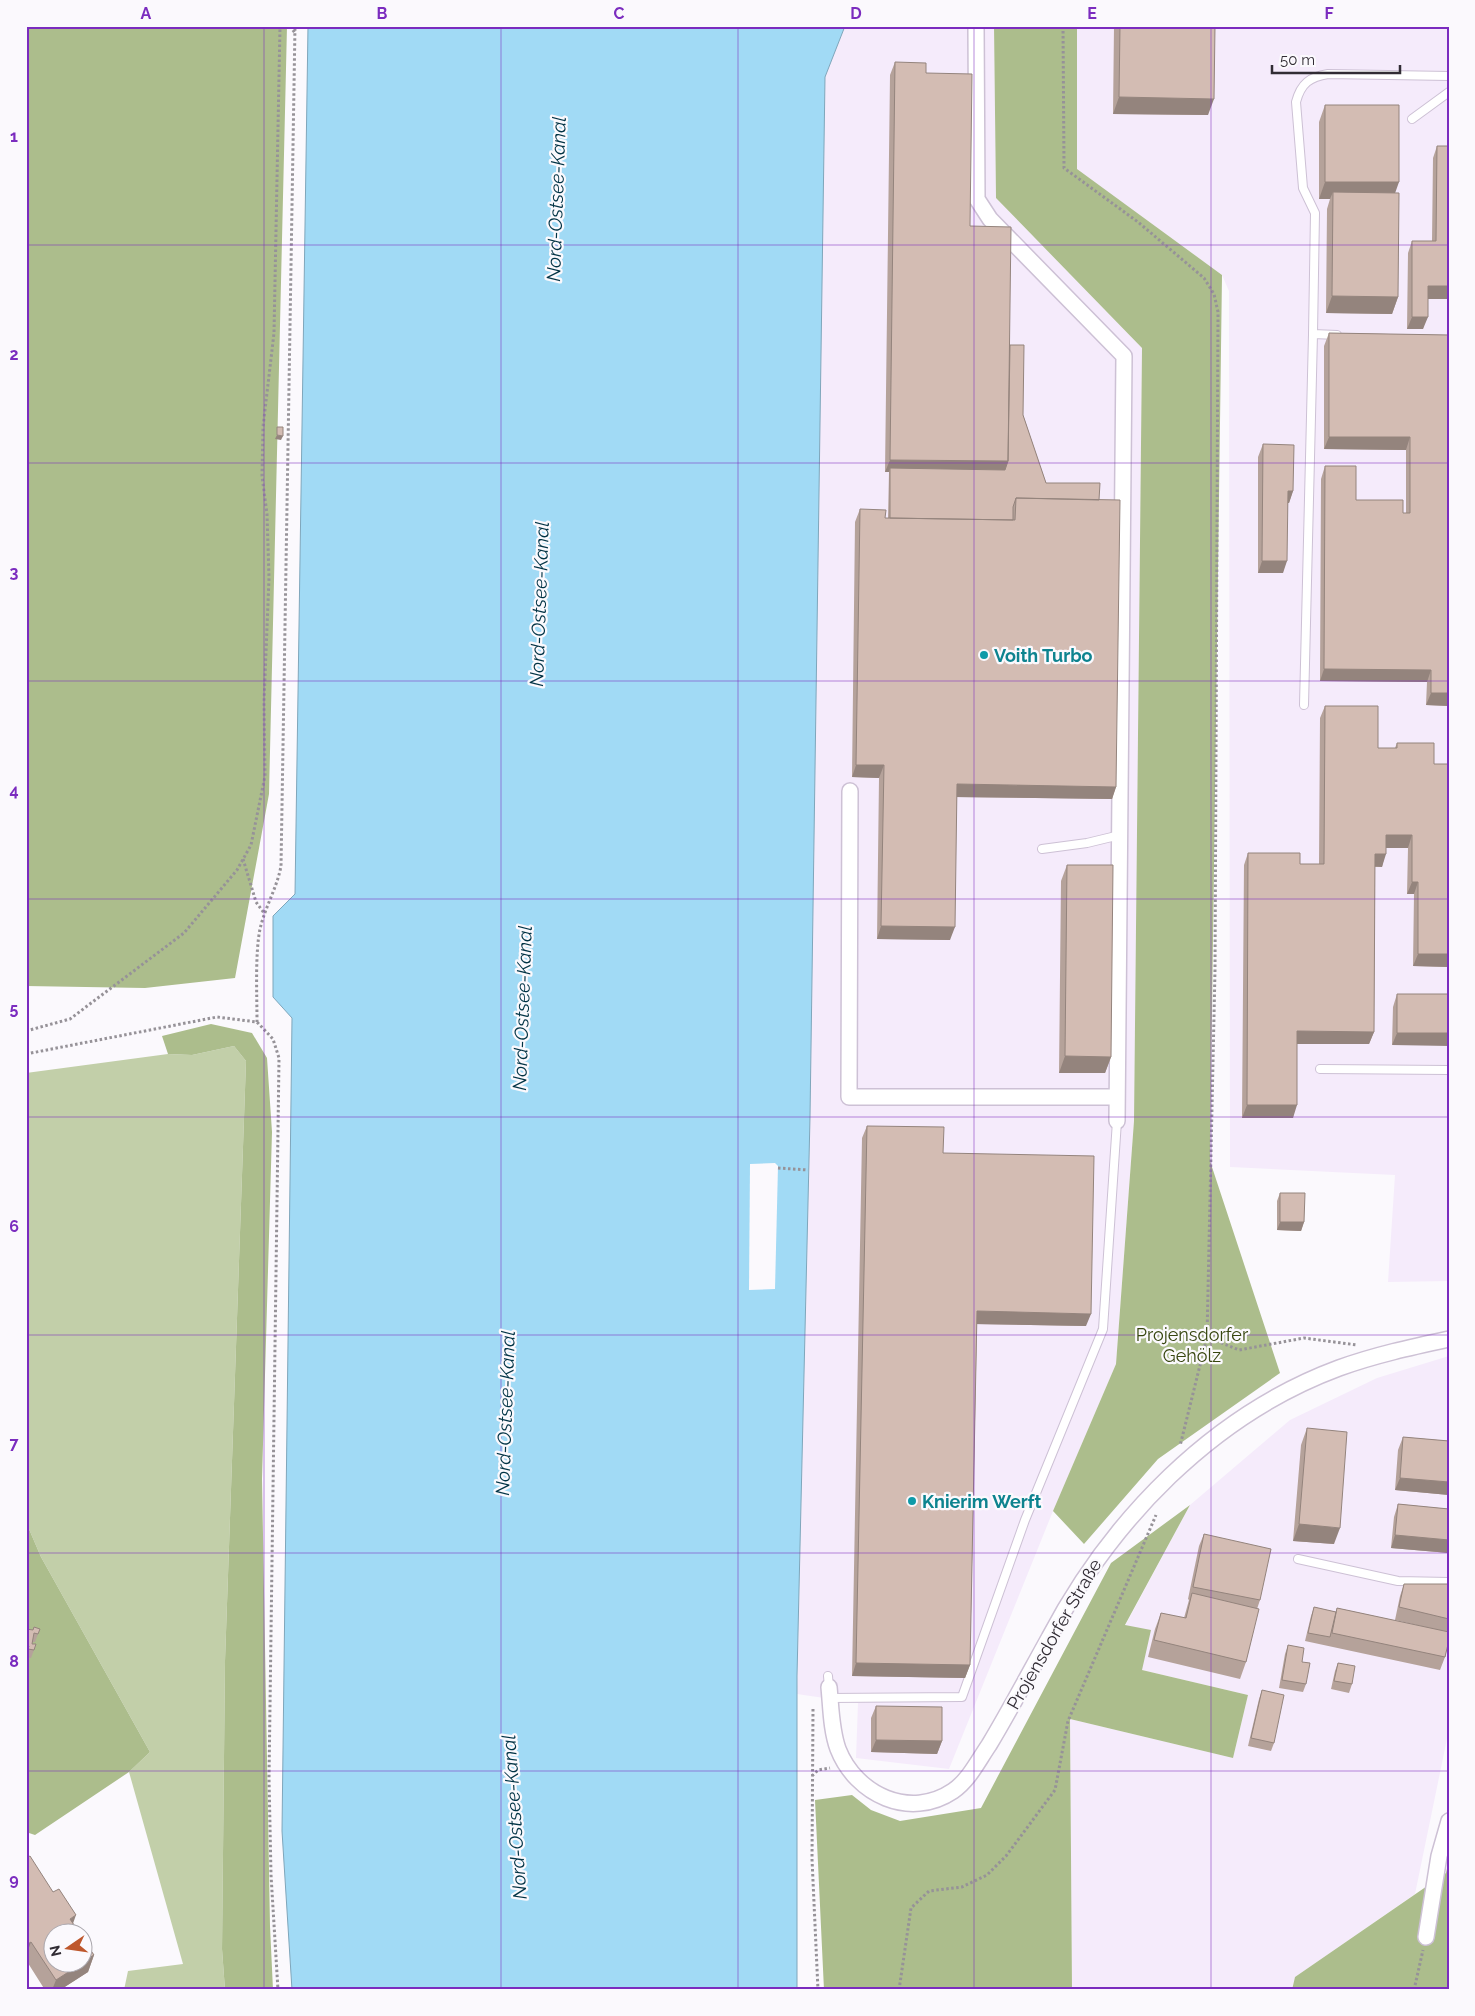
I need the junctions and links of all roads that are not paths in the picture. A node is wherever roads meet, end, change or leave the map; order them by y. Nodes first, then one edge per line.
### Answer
1 (976, 26) edge
2 (1449, 76) edge
3 (1449, 92) edge
4 (1412, 119) dead end
5 (1312, 334) junction
6 (1342, 335) edge
7 (1304, 705) dead end
8 (850, 792) dead end
9 (1120, 835) junction
10 (1042, 849) dead end
11 (1320, 1069) dead end
12 (1449, 1070) edge
13 (1117, 1097) junction
14 (1117, 1121) joint
15 (1449, 1340) edge
16 (1298, 1559) dead end
17 (1449, 1582) edge
18 (829, 1687) joint
19 (1449, 1821) edge
20 (1426, 1937) road end

1 - 9 street
2 - 5 lane
3 - 4 lane
5 - 6 lane
5 - 7 lane
8 - 13 street
9 - 10 lane
9 - 13 street
11 - 12 lane
13 - 14 street
14 - 18 lane
15 - 18 street, Projensdorfer Straße
16 - 17 lane
19 - 20 street

